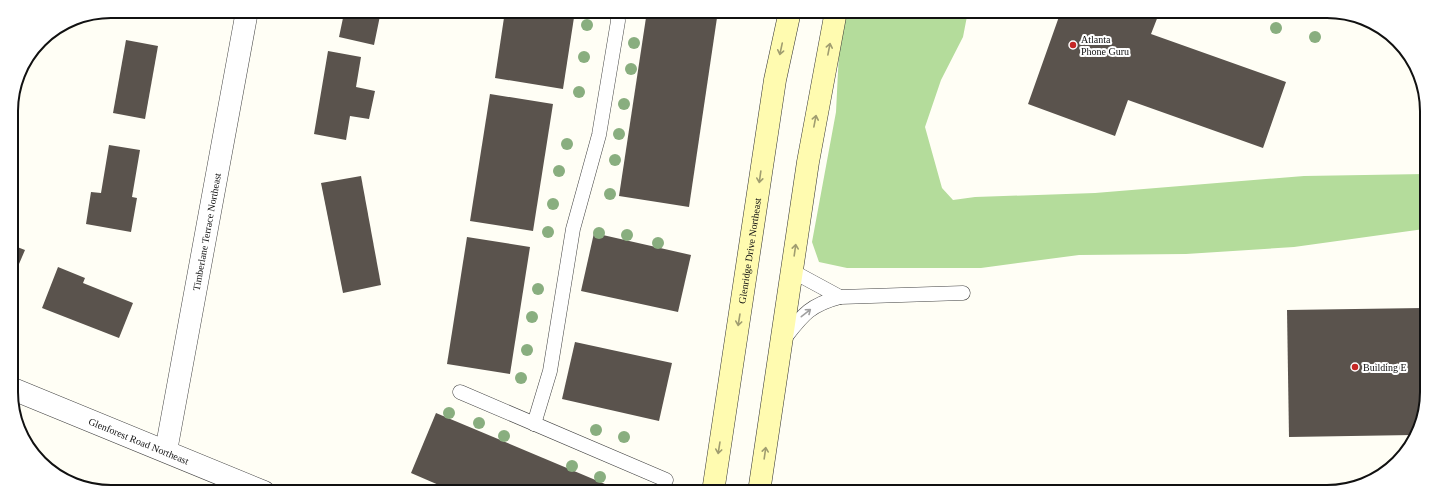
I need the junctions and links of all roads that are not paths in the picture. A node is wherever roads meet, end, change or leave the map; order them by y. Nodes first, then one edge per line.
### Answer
1 (246, 18) edge
2 (618, 18) edge
3 (788, 18) edge
4 (835, 18) edge
5 (792, 271) junction
6 (963, 293) dead end
7 (840, 297) junction
8 (781, 343) junction
9 (18, 391) edge
10 (460, 392) dead end
11 (534, 424) junction
12 (166, 451) junction
13 (666, 480) dead end
14 (247, 485) edge
15 (713, 485) edge
16 (760, 485) edge

1 - 12 street, Timberlane Terrace Northeast
2 - 11 lane
3 -> 15 main road, Glenridge Drive Northeast
5 -> 4 main road
5 - 7 lane
5 - 8 main road
6 - 7 lane
8 -> 7 lane
16 -> 8 main road
9 - 12 street, Glenforest Road Northeast
10 - 11 lane
11 - 13 lane
12 - 14 street, Glenforest Road Northeast

